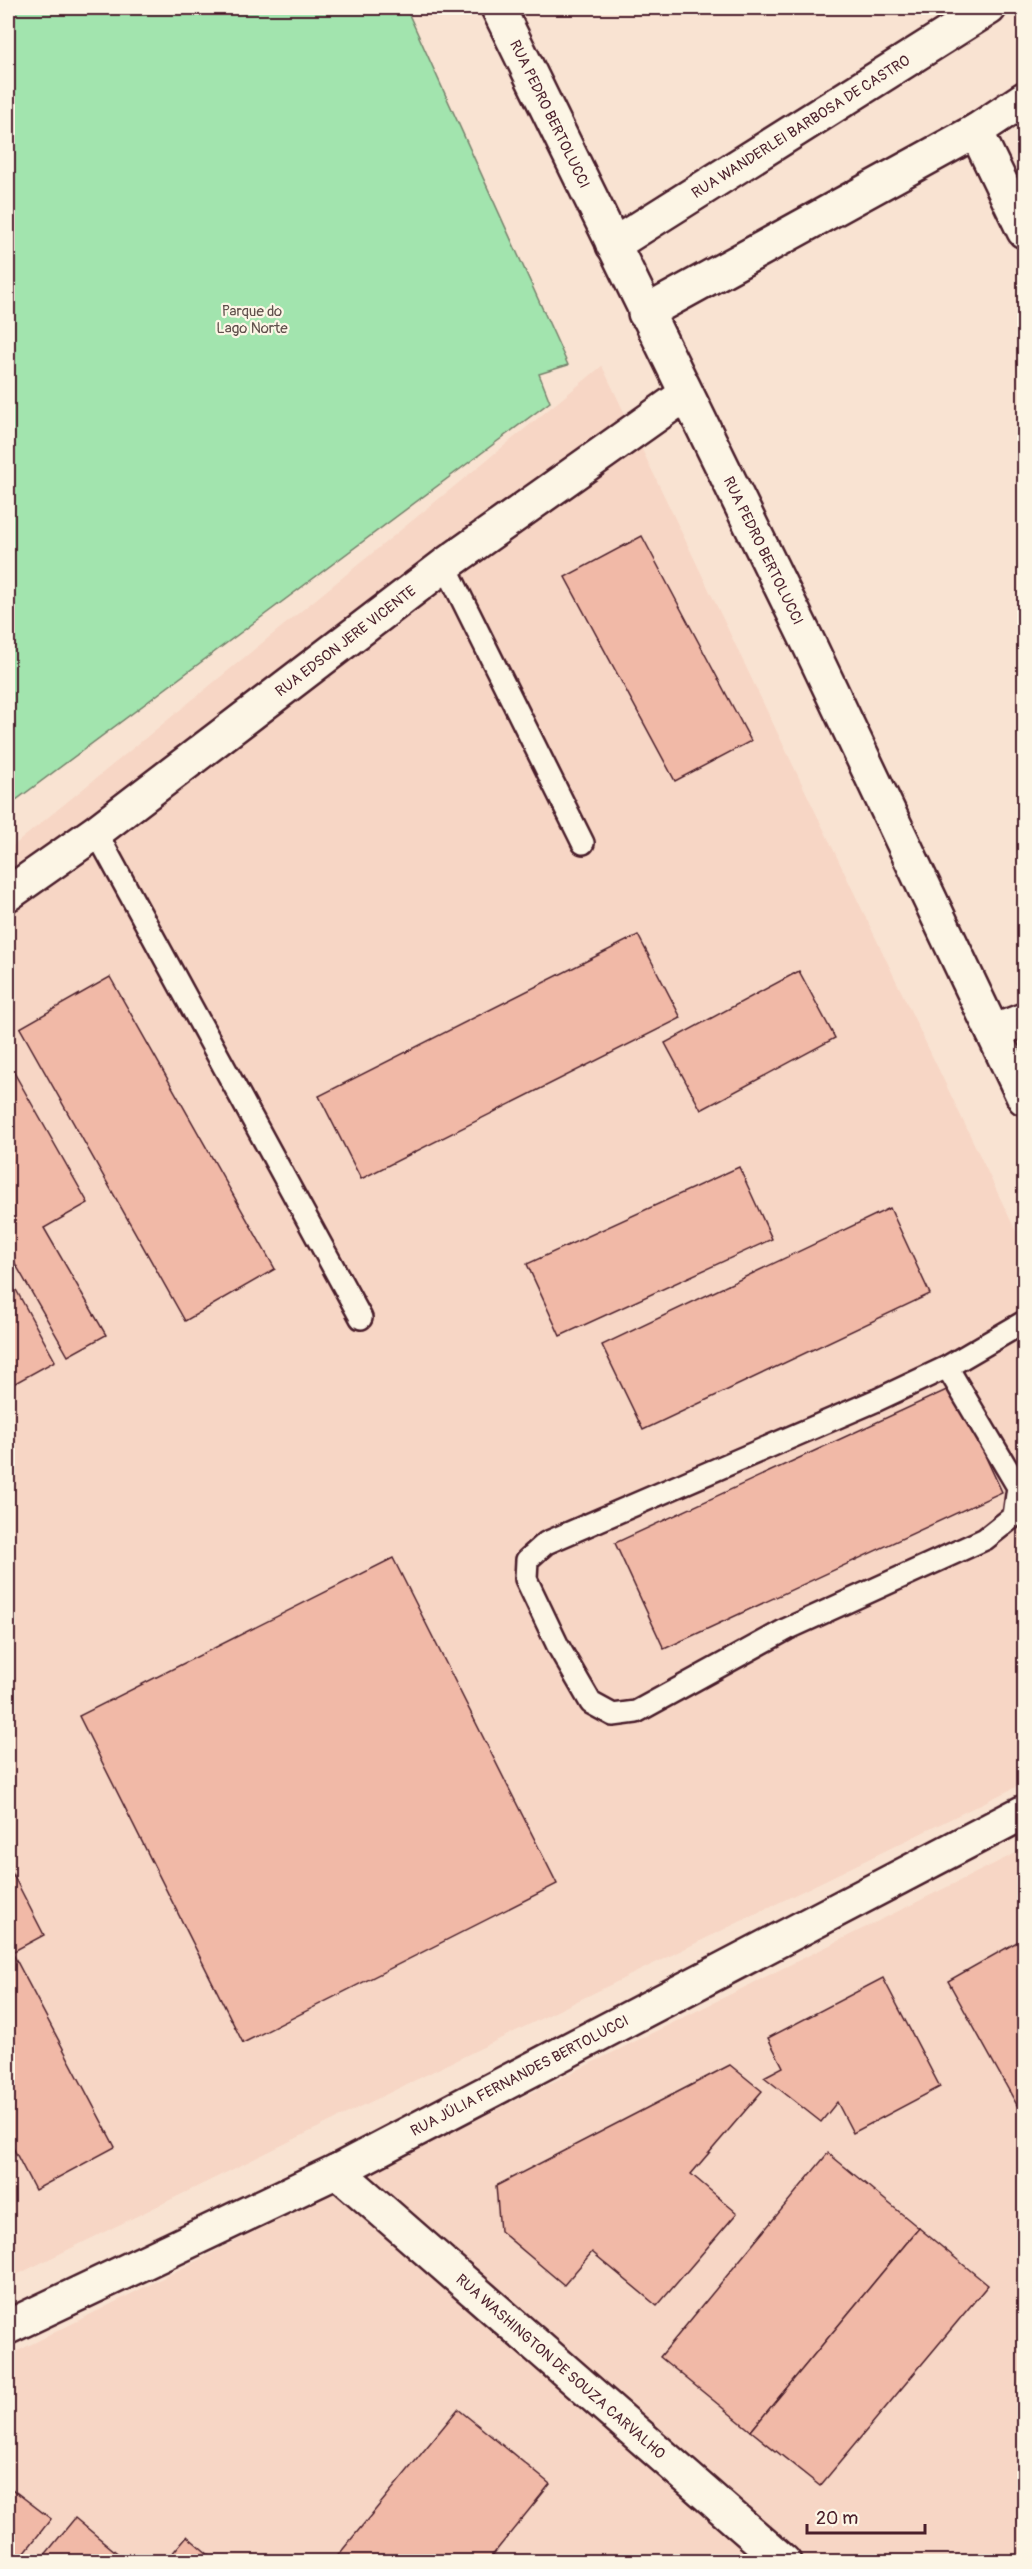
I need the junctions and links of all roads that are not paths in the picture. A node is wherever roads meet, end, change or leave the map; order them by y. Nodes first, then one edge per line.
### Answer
1 (498, 8) edge
2 (989, 8) edge
3 (1024, 99) edge
4 (976, 131) junction
5 (1024, 231) edge
6 (613, 244) junction
7 (645, 313) junction
8 (686, 394) junction
9 (445, 565) junction
10 (96, 832) junction
11 (583, 843) dead end
12 (8, 894) edge
13 (1024, 1020) edge
14 (993, 1032) junction
15 (1024, 1098) edge
16 (361, 1318) dead end
17 (1024, 1322) edge
18 (947, 1367) junction
19 (1024, 1812) edge
20 (337, 2171) junction
21 (8, 2327) edge
22 (784, 2562) edge

1 - 6 street, RUA PEDRO BERTOLUCCI
2 - 6 street, RUA WANDERLEI BARBOSA DE CASTRO
3 - 4 street
4 - 5 street
4 - 7 street
6 - 7 street, RUA PEDRO BERTOLUCCI
7 - 8 street, RUA PEDRO BERTOLUCCI
8 - 9 street, RUA EDSON JERE VICENTE
8 - 14 street, RUA PEDRO BERTOLUCCI
9 - 10 street, RUA EDSON JERE VICENTE
9 - 11 lane
10 - 12 street, RUA EDSON JERE VICENTE
10 - 16 lane
13 - 14 street
14 - 15 street, RUA PEDRO BERTOLUCCI
17 - 18 lane
18 - 18 lane
19 - 20 street, RUA JÚLIA FERNANDES BERTOLUCCI
20 - 21 street, RUA JÚLIA FERNANDES BERTOLUCCI
20 - 22 street, RUA WASHINGTON DE SOUZA CARVALHO

